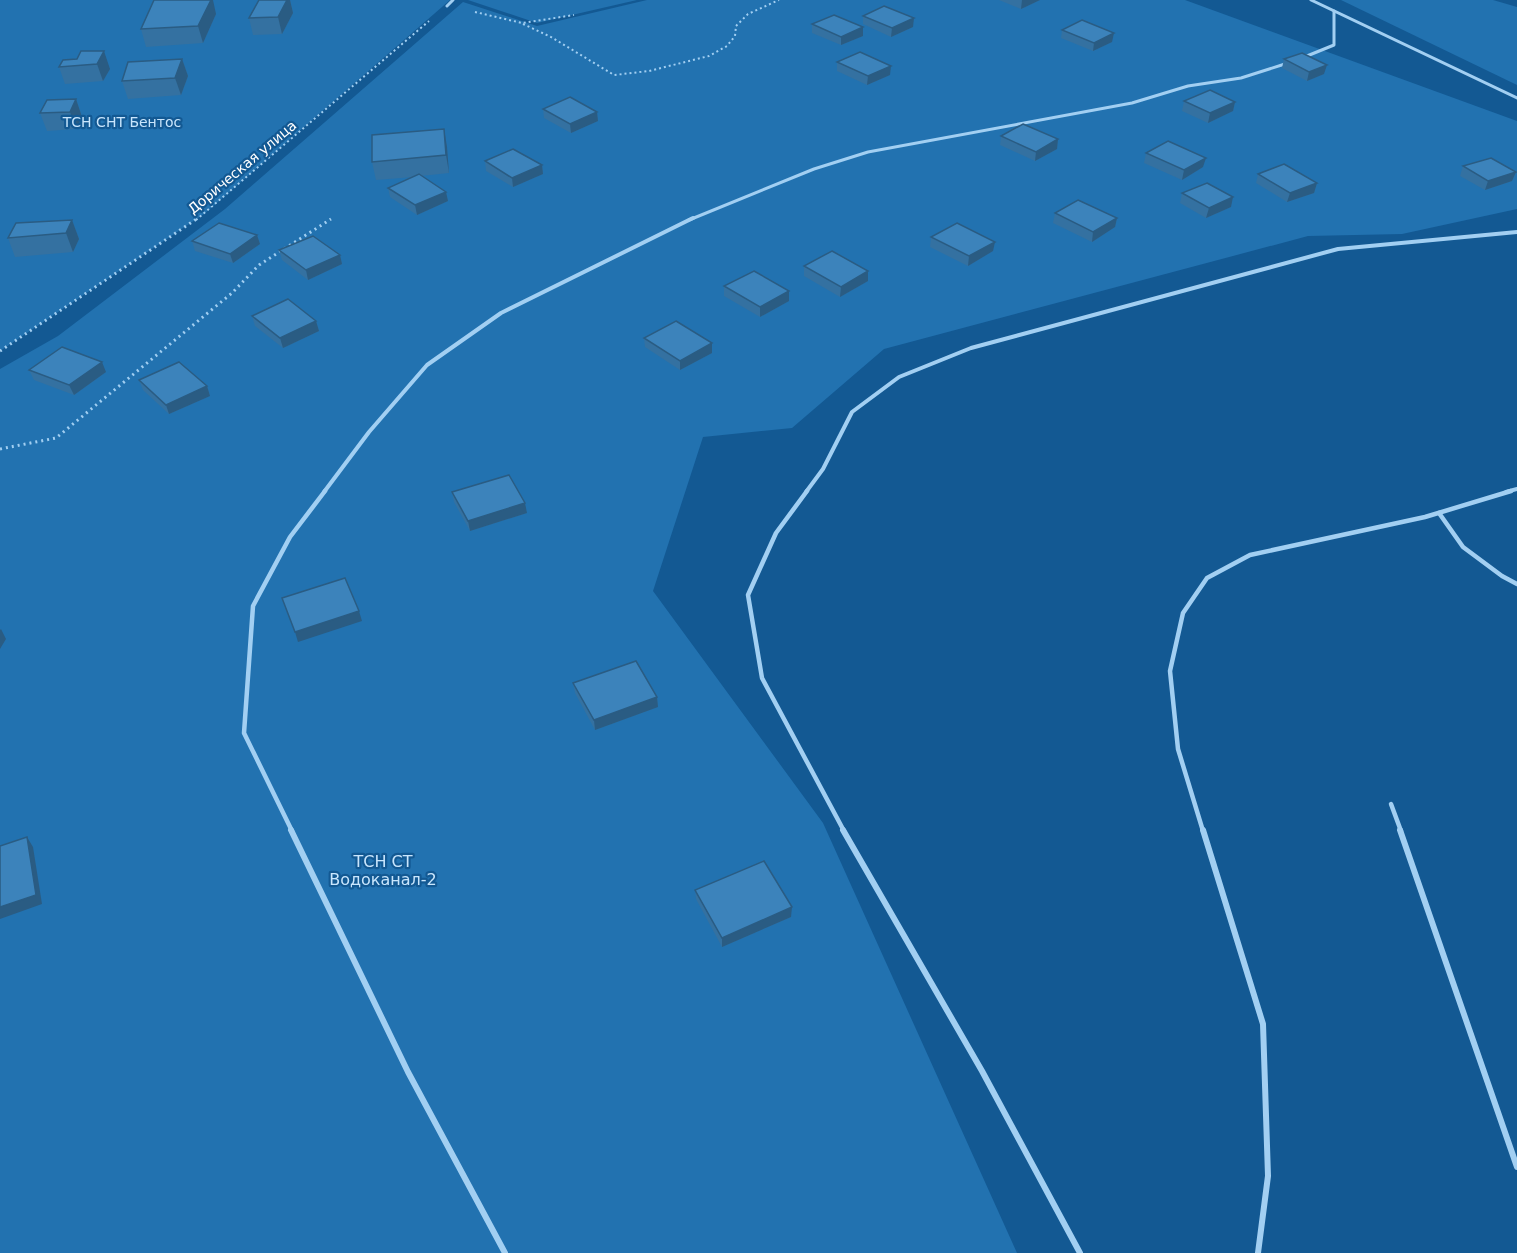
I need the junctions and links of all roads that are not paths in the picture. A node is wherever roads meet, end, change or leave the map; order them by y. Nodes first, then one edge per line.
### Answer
1 (453, 0) edge
2 (1311, 0) edge
3 (447, 6) road end
4 (1334, 11) junction
5 (1517, 98) edge
6 (1517, 232) edge
7 (1517, 489) edge
8 (1439, 513) junction
9 (1517, 584) edge
10 (1391, 804) dead end
11 (1517, 1167) edge
12 (506, 1253) edge
13 (1080, 1253) edge
14 (1258, 1253) edge

1 - 3 lane
2 - 4 lane
4 - 5 lane
4 - 12 lane
6 - 13 lane
7 - 8 lane
8 - 9 lane
8 - 14 lane
10 - 11 lane

